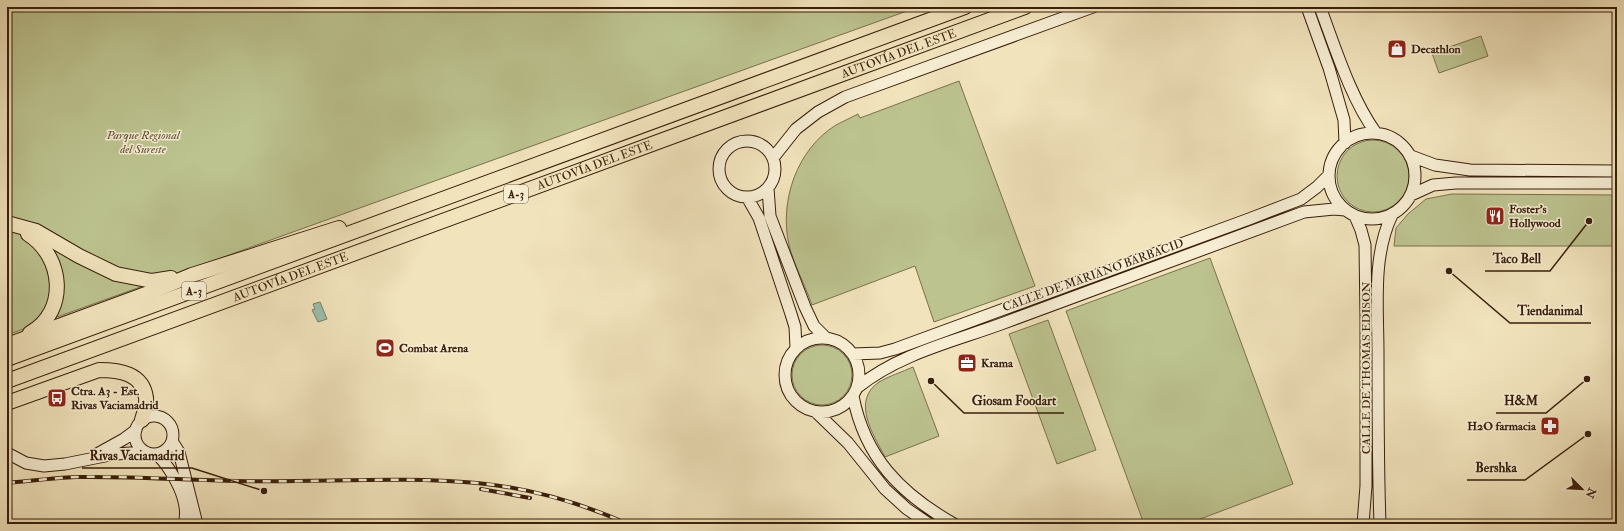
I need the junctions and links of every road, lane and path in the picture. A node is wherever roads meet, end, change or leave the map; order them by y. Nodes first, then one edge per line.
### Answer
1 (965, 7) edge
2 (1025, 7) edge
3 (1093, 7) edge
4 (1307, 7) edge
5 (1320, 7) edge
6 (1376, 133) junction
7 (1344, 144) junction
8 (1411, 156) junction
9 (773, 158) junction
10 (1617, 171) edge
11 (1330, 175) junction
12 (1617, 183) edge
13 (768, 188) junction
14 (1411, 195) junction
15 (747, 197) junction
16 (1350, 213) junction
17 (1392, 215) junction
18 (381, 221) junction
19 (7, 223) edge
20 (7, 228) edge
21 (192, 276) junction
22 (826, 338) junction
23 (8, 344) edge
24 (796, 348) junction
25 (853, 354) junction
26 (7, 359) edge
27 (7, 381) edge
28 (855, 392) junction
29 (7, 403) edge
30 (816, 412) junction
31 (139, 425) junction
32 (172, 440) junction
33 (7, 453) edge
34 (152, 453) junction
35 (89, 458) junction
36 (184, 524) edge
37 (197, 524) edge
38 (929, 524) edge
39 (954, 524) edge
40 (1363, 524) edge
41 (1380, 524) edge

1 - 18 highway, AUTOVÍA DEL ESTE / A-3
2 - 27 highway, AUTOVÍA DEL ESTE / A-3
3 - 9 street
4 - 7 street
5 - 6 street
6 - 7 street
6 - 8 street
7 - 11 street
8 - 10 street
8 - 14 street
9 - 13 street
9 - 15 street
11 - 16 street
11 - 25 street, CALLE DE MARIANO BARBACID
12 - 14 street
13 - 15 street
13 - 22 street
14 - 17 street
15 - 24 street
16 - 17 street
16 - 28 street, CALLE DE MARIANO BARBACID
16 - 40 street, CALLE DE THOMAS EDISON
17 - 41 street, CALLE DE THOMAS EDISON
18 - 21 highway
18 - 26 highway, AUTOVÍA DEL ESTE / A-3
19 - 21 highway
20 - 23 highway
21 - 23 highway
22 - 24 street
22 - 25 street
24 - 30 street
25 - 28 street
28 - 30 street
28 - 39 street
29 - 31 highway
30 - 38 street
31 - 32 street
31 - 34 street
31 - 35 street
32 - 34 street
32 - 37 street
33 - 35 street
34 - 35 street
34 - 36 street

